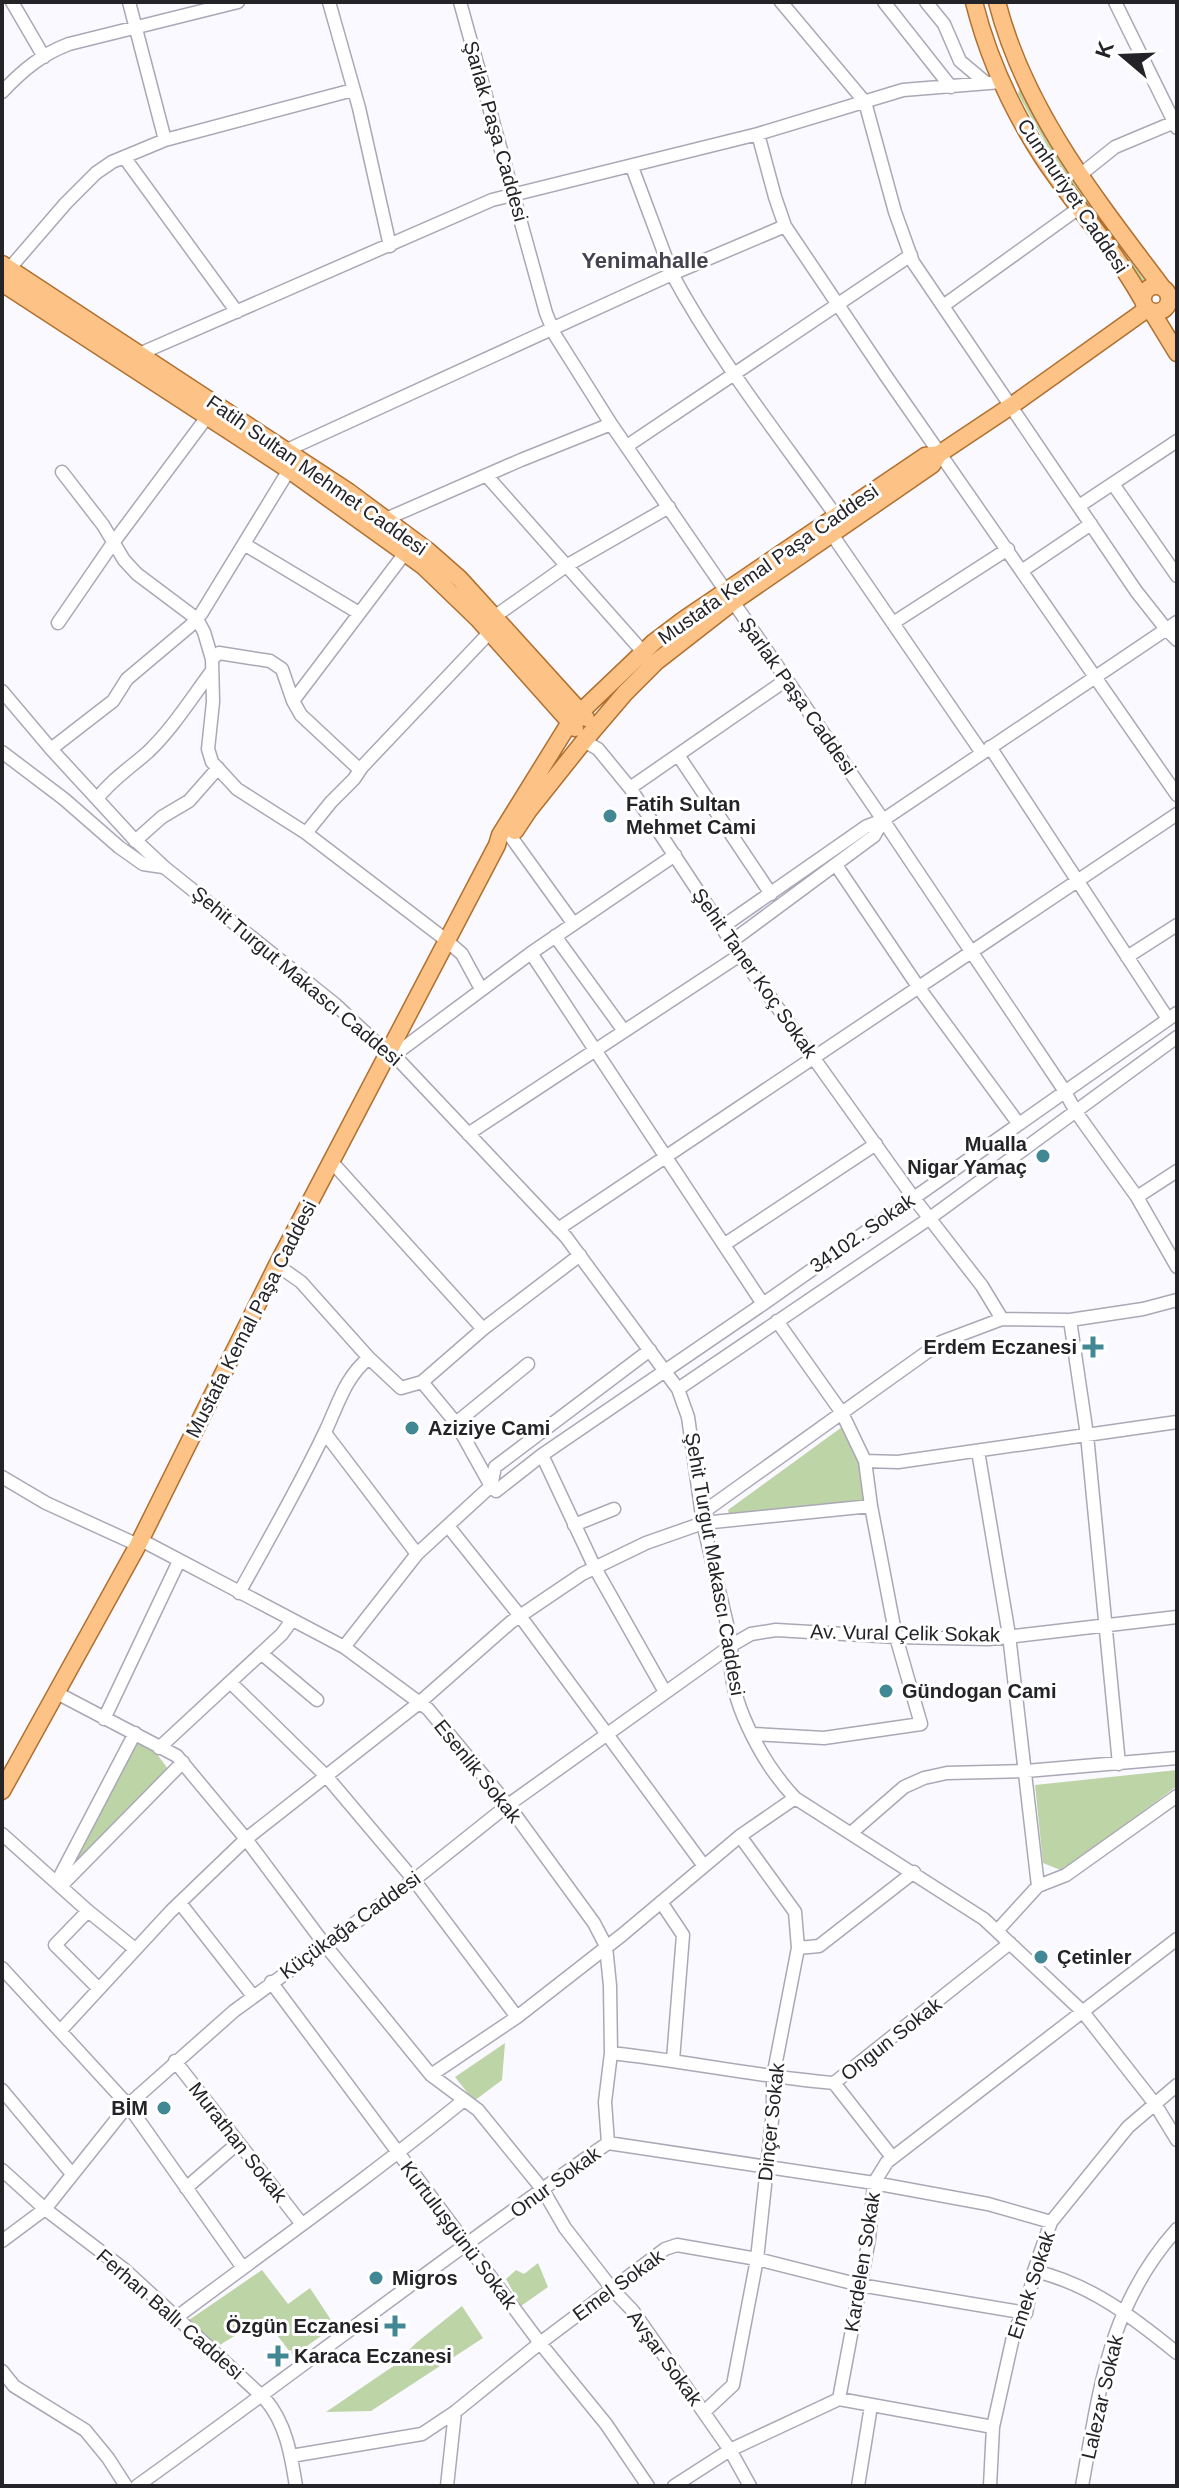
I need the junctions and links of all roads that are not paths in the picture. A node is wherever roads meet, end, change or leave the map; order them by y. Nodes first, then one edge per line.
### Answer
1 (12, 2) edge
2 (129, 2) edge
3 (238, 2) edge
4 (329, 2) edge
5 (460, 2) edge
6 (884, 2) edge
7 (926, 2) edge
8 (974, 2) edge
9 (997, 2) edge
10 (1115, 2) edge
11 (784, 3) edge
12 (135, 28) junction
13 (44, 57) junction
14 (1022, 77) junction
15 (993, 82) junction
16 (951, 87) junction
17 (353, 90) junction
18 (2, 92) edge
19 (865, 102) junction
20 (1176, 124) edge
21 (758, 134) junction
22 (165, 140) junction
23 (124, 157) junction
24 (632, 167) junction
25 (1080, 175) junction
26 (515, 196) junction
27 (1079, 208) junction
28 (785, 226) junction
29 (390, 246) junction
30 (911, 255) junction
31 (4, 272) edge
32 (672, 274) junction
33 (1170, 294) edge
34 (837, 303) junction
35 (943, 306) junction
36 (1147, 307) junction
37 (237, 312) junction
38 (553, 329) junction
39 (1177, 353) edge
40 (135, 361) junction
41 (735, 373) junction
42 (1011, 406) junction
43 (207, 417) junction
44 (611, 424) junction
45 (1177, 441) edge
46 (627, 446) junction
47 (287, 450) junction
48 (939, 454) junction
49 (289, 470) junction
50 (62, 472) dead end
51 (486, 475) junction
52 (1113, 484) junction
53 (1079, 506) junction
54 (669, 507) junction
55 (836, 516) junction
56 (386, 519) junction
57 (1091, 524) junction
58 (831, 533) junction
59 (113, 543) junction
60 (244, 544) junction
61 (1008, 549) junction
62 (405, 553) junction
63 (566, 566) junction
64 (1023, 570) junction
65 (1177, 576) edge
66 (729, 597) junction
67 (359, 613) junction
68 (197, 619) junction
69 (1177, 622) edge
70 (58, 623) dead end
71 (893, 623) junction
72 (492, 624) junction
73 (1166, 629) junction
74 (1177, 640) edge
75 (643, 652) junction
76 (212, 666) junction
77 (1095, 675) junction
78 (786, 680) junction
79 (2, 691) edge
80 (293, 701) junction
81 (575, 716) junction
82 (592, 739) junction
83 (51, 749) junction
84 (986, 750) junction
85 (2, 752) edge
86 (678, 755) junction
87 (218, 768) junction
88 (360, 770) junction
89 (630, 788) junction
90 (1177, 795) edge
91 (97, 799) junction
92 (1177, 814) edge
93 (883, 820) junction
94 (306, 833) junction
95 (135, 841) junction
96 (504, 841) junction
97 (675, 855) junction
98 (836, 865) junction
99 (164, 867) junction
100 (1077, 881) junction
101 (771, 894) junction
102 (573, 923) junction
103 (1177, 925) edge
104 (722, 927) junction
105 (555, 936) junction
106 (446, 940) junction
107 (732, 941) junction
108 (971, 950) junction
109 (531, 953) junction
110 (740, 955) junction
111 (1127, 957) junction
112 (919, 988) junction
113 (481, 989) junction
114 (1172, 1016) edge
115 (624, 1031) junction
116 (1177, 1037) edge
117 (596, 1049) junction
118 (390, 1054) junction
119 (814, 1057) junction
120 (1064, 1090) junction
121 (1076, 1112) junction
122 (1018, 1123) junction
123 (468, 1134) junction
124 (876, 1144) junction
125 (665, 1156) junction
126 (331, 1161) junction
127 (1177, 1171) edge
128 (913, 1197) junction
129 (1137, 1197) junction
130 (930, 1218) junction
131 (558, 1229) junction
132 (725, 1244) junction
133 (580, 1255) junction
134 (277, 1265) junction
135 (1177, 1267) edge
136 (1177, 1300) edge
137 (763, 1304) junction
138 (1002, 1319) junction
139 (1070, 1320) junction
140 (777, 1321) junction
141 (483, 1329) junction
142 (650, 1350) junction
143 (369, 1358) junction
144 (528, 1364) dead end
145 (665, 1371) junction
146 (422, 1382) junction
147 (678, 1389) junction
148 (842, 1413) junction
149 (1177, 1422) edge
150 (456, 1423) junction
151 (325, 1433) junction
152 (1087, 1435) junction
153 (978, 1451) junction
154 (542, 1455) junction
155 (865, 1461) junction
156 (2, 1477) edge
157 (491, 1486) junction
158 (871, 1506) junction
159 (614, 1509) dead end
160 (702, 1518) junction
161 (574, 1525) junction
162 (448, 1526) junction
163 (139, 1543) junction
164 (417, 1554) junction
165 (179, 1561) junction
166 (595, 1568) junction
167 (239, 1593) junction
168 (520, 1616) junction
169 (1177, 1617) edge
170 (292, 1620) junction
171 (1106, 1626) junction
172 (1009, 1635) junction
173 (896, 1637) junction
174 (732, 1645) junction
175 (344, 1647) junction
176 (262, 1654) junction
177 (231, 1683) junction
178 (55, 1692) junction
179 (665, 1692) junction
180 (317, 1700) dead end
181 (419, 1703) junction
182 (104, 1719) junction
183 (135, 1733) junction
184 (753, 1734) junction
185 (607, 1735) junction
186 (159, 1748) junction
187 (1177, 1758) edge
188 (183, 1762) junction
189 (1119, 1764) junction
190 (1026, 1771) junction
191 (327, 1777) junction
192 (2, 1791) edge
193 (1177, 1796) edge
194 (795, 1798) junction
195 (508, 1805) junction
196 (851, 1833) junction
197 (2, 1834) edge
198 (740, 1836) junction
199 (246, 1839) junction
200 (704, 1866) junction
201 (914, 1872) junction
202 (414, 1880) junction
203 (59, 1884) junction
204 (1038, 1886) junction
205 (661, 1902) junction
206 (180, 1903) junction
207 (88, 1911) junction
208 (997, 1931) junction
209 (1177, 1939) edge
210 (1010, 1943) junction
211 (325, 1945) junction
212 (606, 1946) junction
213 (798, 1948) junction
214 (135, 1949) junction
215 (2, 1968) edge
216 (271, 1982) junction
217 (99, 1989) junction
218 (253, 1996) junction
219 (1083, 2012) junction
220 (517, 2017) junction
221 (61, 2030) junction
222 (611, 2053) junction
223 (673, 2060) junction
224 (175, 2061) junction
225 (431, 2075) junction
226 (773, 2077) junction
227 (834, 2083) junction
228 (1177, 2085) edge
229 (2, 2090) edge
230 (464, 2100) junction
231 (1155, 2104) junction
232 (128, 2105) junction
233 (1177, 2140) edge
234 (238, 2143) junction
235 (608, 2143) junction
236 (398, 2154) junction
237 (892, 2157) junction
238 (766, 2167) junction
239 (2, 2170) edge
240 (72, 2174) junction
241 (874, 2183) junction
242 (186, 2188) junction
243 (543, 2190) junction
244 (45, 2209) junction
245 (1051, 2222) junction
246 (301, 2223) junction
247 (1177, 2229) edge
248 (2, 2241) edge
249 (467, 2245) junction
250 (757, 2259) junction
251 (243, 2268) junction
252 (1034, 2271) junction
253 (860, 2285) junction
254 (613, 2290) junction
255 (1123, 2310) junction
256 (1026, 2313) junction
257 (177, 2317) junction
258 (540, 2343) junction
259 (1177, 2353) edge
260 (2, 2371) edge
261 (262, 2396) junction
262 (839, 2399) junction
263 (871, 2406) junction
264 (455, 2412) junction
265 (704, 2412) junction
266 (993, 2427) junction
267 (730, 2450) junction
268 (291, 2456) junction
269 (126, 2486) edge
270 (137, 2486) edge
271 (296, 2486) edge
272 (447, 2486) edge
273 (648, 2486) edge
274 (674, 2486) edge
275 (750, 2486) edge
276 (858, 2486) edge
277 (990, 2486) edge
278 (1082, 2486) edge

1 - 13 street
2 - 12 street
3 - 12 street
4 - 17 street
5 - 26 street, Şarlak Paşa Caddesi
6 - 16 street
7 - 15 street
8 - 15 main road, Cumhuriyet Caddesi
9 - 14 main road, Cumhuriyet Caddesi
10 - 20 street
11 - 19 street
12 - 13 street
12 - 22 street
13 - 18 street
14 - 15 main road
14 - 25 main road, Cumhuriyet Caddesi
15 - 16 street
15 - 27 main road, Cumhuriyet Caddesi
16 - 19 street
17 - 22 street
17 - 29 street
19 - 21 street
19 - 30 street
20 - 25 street
21 - 24 street
21 - 28 street
22 - 23 street
23 - 31 street
23 - 37 street
24 - 26 street
24 - 32 street
25 - 33 main road, Cumhuriyet Caddesi
26 - 29 street
26 - 38 street, Şarlak Paşa Caddesi
27 - 35 street
27 - 36 main road, Cumhuriyet Caddesi
28 - 32 street
28 - 34 street
29 - 37 street
30 - 34 street
30 - 35 street
31 - 40 main road, Fatih Sultan Mehmet Caddesi
32 - 38 street
32 - 41 street
33 - 36 main road
33 - 36 main road, Cumhuriyet Caddesi
34 - 41 street
34 - 48 street
35 - 42 street
36 - 39 main road, Cumhuriyet Caddesi
36 - 42 main road, Mustafa Kemal Paşa Caddesi
37 - 40 street
38 - 44 street, Şarlak Paşa Caddesi
38 - 47 street
40 - 43 main road, Fatih Sultan Mehmet Caddesi
40 - 47 main road, Fatih Sultan Mehmet Caddesi
41 - 46 street
41 - 55 street
42 - 48 main road, Mustafa Kemal Paşa Caddesi
42 - 53 street
43 - 49 main road, Fatih Sultan Mehmet Caddesi
43 - 59 street
44 - 46 street, Şarlak Paşa Caddesi
44 - 51 street
45 - 52 street
46 - 54 street, Şarlak Paşa Caddesi
47 - 56 main road, Fatih Sultan Mehmet Caddesi
48 - 55 main road, Mustafa Kemal Paşa Caddesi
48 - 58 main road, Mustafa Kemal Paşa Caddesi
48 - 61 street
49 - 60 street
49 - 62 main road, Fatih Sultan Mehmet Caddesi
50 - 59 street
51 - 56 street
51 - 63 street
52 - 53 street
52 - 65 street
53 - 57 street
54 - 63 street
54 - 66 street, Şarlak Paşa Caddesi
55 - 66 main road, Mustafa Kemal Paşa Caddesi
56 - 72 main road, Fatih Sultan Mehmet Caddesi
57 - 64 street
57 - 73 street
58 - 66 main road, Mustafa Kemal Paşa Caddesi
58 - 71 street
59 - 68 street
59 - 70 street
60 - 67 street
60 - 68 street
61 - 64 street
61 - 71 street
62 - 67 street
62 - 72 main road, Fatih Sultan Mehmet Caddesi
63 - 72 street
63 - 75 street
64 - 77 street
66 - 75 main road, Mustafa Kemal Paşa Caddesi
66 - 78 street, Şarlak Paşa Caddesi
66 - 82 main road, Mustafa Kemal Paşa Caddesi
67 - 80 street
68 - 76 street
68 - 83 street
69 - 73 street
71 - 84 street
72 - 81 main road, Fatih Sultan Mehmet Caddesi
72 - 88 street
73 - 74 street
73 - 77 street
75 - 81 main road, Mustafa Kemal Paşa Caddesi
76 - 80 street
76 - 87 street
76 - 91 street
77 - 84 street
77 - 90 street
78 - 86 street
78 - 93 street, Şarlak Paşa Caddesi
79 - 83 street, Şehit Turgut Makascı Caddesi
80 - 88 street
81 - 82 main road, Fatih Sultan Mehmet Caddesi
81 - 96 main road, Mustafa Kemal Paşa Caddesi
82 - 89 street, Şehit Taner Koç Sokak
82 - 96 main road, Mustafa Kemal Paşa Caddesi
83 - 91 street, Şehit Turgut Makascı Caddesi
84 - 93 street
84 - 100 street
85 - 99 street, Şehit Turgut Makascı Caddesi
86 - 89 street
86 - 101 street
87 - 94 street
87 - 95 street
88 - 94 street
89 - 97 street, Şehit Taner Koç Sokak
91 - 95 street, Şehit Turgut Makascı Caddesi
92 - 100 street
93 - 98 street
93 - 101 street
93 - 108 street, Şarlak Paşa Caddesi
94 - 106 street
95 - 99 street, Şehit Turgut Makascı Caddesi
96 - 102 street
96 - 106 main road, Mustafa Kemal Paşa Caddesi
97 - 102 street
97 - 104 street, Şehit Taner Koç Sokak
98 - 107 street
98 - 112 street
99 - 118 street, Şehit Turgut Makascı Caddesi
100 - 108 street
100 - 111 street
101 - 104 street
102 - 105 street
103 - 111 street
104 - 107 street, Şehit Taner Koç Sokak
105 - 109 street
105 - 115 street
106 - 113 street
106 - 118 main road, Mustafa Kemal Paşa Caddesi
107 - 110 street, Şehit Taner Koç Sokak
108 - 112 street
108 - 120 street, Şarlak Paşa Caddesi
109 - 113 street
109 - 117 street
110 - 115 street
110 - 119 street, Şehit Taner Koç Sokak
111 - 114 street
112 - 119 street
112 - 122 street
113 - 118 street
114 - 120 street, 34102. Sokak
115 - 117 street
116 - 121 street, 34102. Sokak
117 - 123 street
117 - 125 street
118 - 123 street, Şehit Turgut Makascı Caddesi
118 - 126 main road, Mustafa Kemal Paşa Caddesi
119 - 124 street, Şehit Taner Koç Sokak
119 - 125 street
120 - 121 street, Şarlak Paşa Caddesi
120 - 122 street, 34102. Sokak
121 - 129 street, Şarlak Paşa Caddesi
121 - 130 street, 34102. Sokak
122 - 128 street, 34102. Sokak
123 - 131 street, Şehit Turgut Makascı Caddesi
124 - 128 street, Şehit Taner Koç Sokak
124 - 132 street
125 - 131 street
125 - 132 street
126 - 134 main road, Mustafa Kemal Paşa Caddesi
126 - 141 street
127 - 129 street
128 - 130 street, Şehit Taner Koç Sokak
128 - 137 street, 34102. Sokak
129 - 135 street, Şarlak Paşa Caddesi
130 - 138 street, Şehit Taner Koç Sokak
130 - 140 street, 34102. Sokak
131 - 133 street, Şehit Turgut Makascı Caddesi
132 - 137 street
133 - 141 street
133 - 142 street, Şehit Turgut Makascı Caddesi
134 - 143 street
134 - 163 main road, Mustafa Kemal Paşa Caddesi
136 - 139 street
137 - 145 street, 34102. Sokak
138 - 139 street
138 - 148 street
139 - 152 street
140 - 147 street, 34102. Sokak
140 - 148 street
141 - 146 street
142 - 145 street, Şehit Turgut Makascı Caddesi
142 - 157 street
143 - 146 street
143 - 151 street
144 - 150 street
145 - 147 street, Şehit Turgut Makascı Caddesi
145 - 154 street, 34102. Sokak
146 - 150 street
147 - 160 street, Şehit Turgut Makascı Caddesi
148 - 155 street
148 - 160 street
149 - 152 street
150 - 157 street
151 - 164 street
151 - 167 street
152 - 153 street
152 - 171 street
153 - 155 street
153 - 172 street
154 - 157 street, 34102. Sokak
154 - 161 street
155 - 158 street
156 - 163 street, Esenlik Sokak
157 - 162 street
158 - 160 street
158 - 173 street
159 - 161 street
160 - 166 street
160 - 174 street, Şehit Turgut Makascı Caddesi
161 - 166 street
162 - 164 street
162 - 168 street
163 - 165 street, Esenlik Sokak
163 - 178 main road, Mustafa Kemal Paşa Caddesi
164 - 175 street
165 - 167 street, Esenlik Sokak
165 - 182 street
166 - 168 street
166 - 179 street
167 - 170 street, Esenlik Sokak
168 - 181 street
168 - 185 street
169 - 171 street, Av. Vural Çelik Sokak
170 - 175 street, Esenlik Sokak
170 - 176 street
171 - 172 street, Av. Vural Çelik Sokak
171 - 189 street
172 - 173 street, Av. Vural Çelik Sokak
172 - 190 street
173 - 174 street, Av. Vural Çelik Sokak
173 - 184 street
174 - 179 street, Küçükağa Caddesi
174 - 184 street, Şehit Turgut Makascı Caddesi
175 - 181 street, Esenlik Sokak
176 - 177 street
176 - 180 street
177 - 186 street
177 - 191 street
178 - 182 street
178 - 192 main road, Mustafa Kemal Paşa Caddesi
179 - 185 street, Küçükağa Caddesi
181 - 191 street
181 - 195 street, Esenlik Sokak
182 - 183 street
183 - 186 street
183 - 203 street
184 - 194 street, Şehit Turgut Makascı Caddesi
185 - 195 street, Küçükağa Caddesi
185 - 200 street
186 - 188 street
187 - 189 street
188 - 199 street, Avşar Sokak
188 - 203 street
189 - 190 street
190 - 196 street
190 - 204 street
191 - 199 street
191 - 202 street
193 - 204 street
194 - 196 street, Şehit Turgut Makascı Caddesi
194 - 198 street
195 - 202 street, Küçükağa Caddesi
195 - 212 street, Esenlik Sokak
196 - 201 street, Şehit Turgut Makascı Caddesi
197 - 203 street
198 - 200 street
198 - 213 street, Dinçer Sokak
199 - 206 street
199 - 211 street, Avşar Sokak
200 - 205 street
201 - 208 street, Şehit Turgut Makascı Caddesi
201 - 213 street
202 - 211 street, Küçükağa Caddesi
202 - 220 street
203 - 207 street
204 - 208 street
205 - 212 street
205 - 223 street
206 - 214 street
206 - 218 street
207 - 214 street
207 - 217 street
208 - 210 street, Şehit Turgut Makascı Caddesi
209 - 219 street, Kardelen Sokak
210 - 219 street, Şehit Turgut Makascı Caddesi
210 - 227 street, Ongun Sokak
211 - 216 street, Küçükağa Caddesi
211 - 225 street, Avşar Sokak
212 - 220 street
212 - 222 street, Esenlik Sokak
213 - 226 street, Dinçer Sokak
214 - 217 street
215 - 221 street
216 - 218 street, Küçükağa Caddesi
216 - 236 street, Kurtuluşgünü Sokak
217 - 221 street
218 - 224 street, Küçükağa Caddesi
219 - 231 street, Şehit Turgut Makascı Caddesi
219 - 237 street, Kardelen Sokak
220 - 225 street
221 - 232 street
222 - 223 street, Ongun Sokak
222 - 235 street, Esenlik Sokak
223 - 226 street, Ongun Sokak
224 - 232 street, Küçükağa Caddesi
224 - 234 street, Murathan Sokak
225 - 230 street, Avşar Sokak
226 - 227 street, Ongun Sokak
226 - 238 street, Dinçer Sokak
227 - 237 street
228 - 231 street, Emek Sokak
229 - 240 street
230 - 236 street
230 - 243 street, Avşar Sokak
231 - 233 street, Şehit Turgut Makascı Caddesi
231 - 245 street, Emek Sokak
232 - 240 street, Küçükağa Caddesi
232 - 242 street
234 - 242 street
234 - 246 street, Murathan Sokak
235 - 238 street, Onur Sokak
235 - 243 street, Onur Sokak
236 - 246 street
236 - 249 street, Kurtuluşgünü Sokak
237 - 241 street, Kardelen Sokak
238 - 241 street, Onur Sokak
238 - 250 street, Dinçer Sokak
239 - 244 street, Ferhan Ballı Caddesi
240 - 244 street, Küçükağa Caddesi
241 - 245 street, Onur Sokak
241 - 253 street, Kardelen Sokak
242 - 251 street
243 - 249 street, Onur Sokak
243 - 254 street, Avşar Sokak
244 - 248 street, Küçükağa Caddesi
244 - 257 street, Ferhan Ballı Caddesi
245 - 252 street, Emek Sokak
246 - 251 street
247 - 255 street, Lalezar Sokak
249 - 258 street, Kurtuluşgünü Sokak
249 - 261 street, Onur Sokak
250 - 253 street, Emel Sokak
250 - 254 street, Emel Sokak
250 - 265 street, Dinçer Sokak
251 - 257 street
252 - 255 street
252 - 256 street, Emek Sokak
253 - 256 street, Emel Sokak
253 - 262 street, Kardelen Sokak
254 - 258 street, Emel Sokak
254 - 265 street, Avşar Sokak
255 - 259 street
255 - 278 street, Lalezar Sokak
256 - 266 street, Emek Sokak
257 - 261 street, Ferhan Ballı Caddesi
258 - 264 street, Emel Sokak
258 - 273 street, Kurtuluşgünü Sokak
260 - 269 street
261 - 268 street, Ferhan Ballı Caddesi
261 - 270 street, Onur Sokak
262 - 263 street
262 - 267 street
263 - 266 street
263 - 276 street
264 - 268 street, Emel Sokak
264 - 272 street
265 - 267 street, Avşar Sokak
266 - 277 street, Emek Sokak
267 - 274 street
267 - 275 street, Avşar Sokak
268 - 271 street, Ferhan Ballı Caddesi

